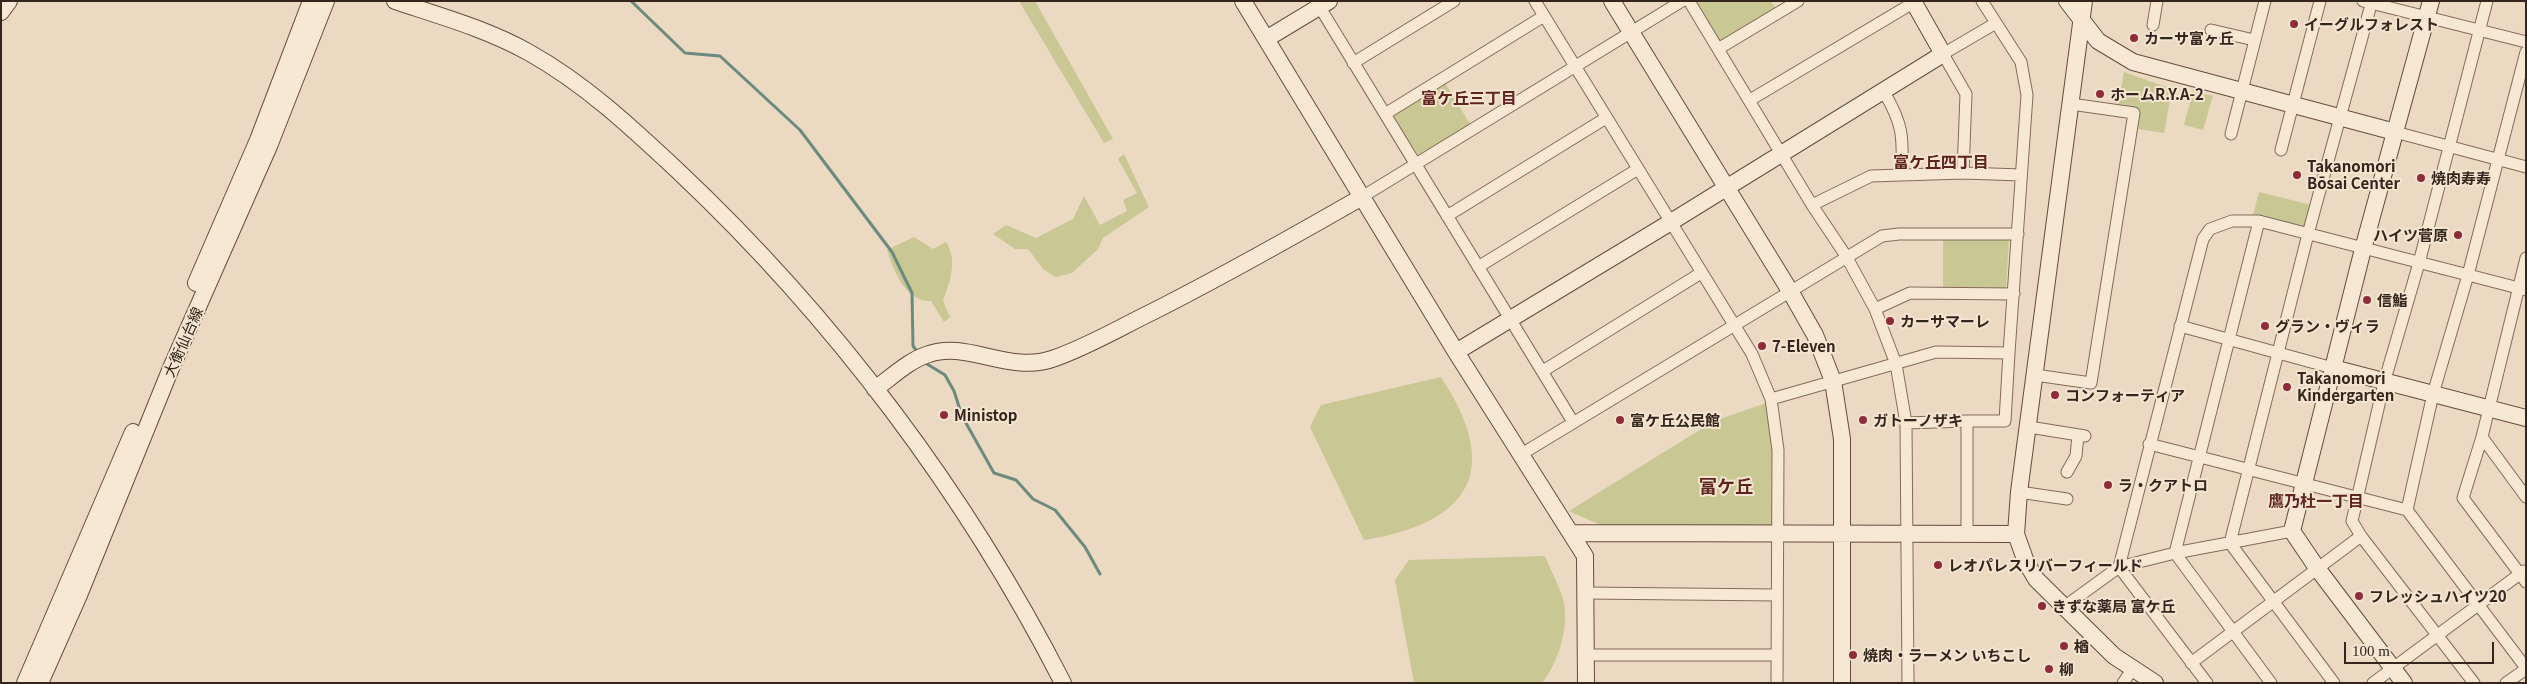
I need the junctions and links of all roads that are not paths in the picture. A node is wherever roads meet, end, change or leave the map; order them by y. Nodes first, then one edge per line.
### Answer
1 (9, 1) edge
2 (311, 1) edge
3 (326, 1) edge
4 (395, 1) edge
5 (1243, 1) edge
6 (1454, 1) edge
7 (1535, 1) edge
8 (1612, 1) edge
9 (1682, 1) edge
10 (1689, 1) edge
11 (1798, 1) edge
12 (1982, 1) edge
13 (2068, 1) edge
14 (2084, 1) edge
15 (2157, 1) edge
16 (2265, 1) edge
17 (2320, 1) edge
18 (2487, 1) edge
19 (1913, 2) edge
20 (2369, 2) edge
21 (1321, 3) edge
22 (2429, 9) edge
23 (1, 12) edge
24 (1544, 16) junction
25 (2082, 22) junction
26 (1996, 23) junction
27 (2153, 25) dead end
28 (2211, 30) dead end
29 (2479, 30) junction
30 (1631, 33) junction
31 (1266, 39) junction
32 (2254, 40) junction
33 (2526, 42) edge
34 (1718, 49) junction
35 (2526, 52) edge
36 (1943, 54) junction
37 (1353, 63) junction
38 (1576, 66) junction
39 (1884, 92) junction
40 (2242, 92) junction
41 (1750, 100) junction
42 (2071, 104) junction
43 (2294, 105) junction
44 (1385, 114) junction
45 (1606, 118) junction
46 (2340, 118) junction
47 (2395, 132) junction
48 (2231, 134) dead end
49 (2449, 147) junction
50 (2281, 150) dead end
51 (1781, 153) junction
52 (2498, 160) junction
53 (1416, 166) junction
54 (2526, 167) edge
55 (1638, 169) junction
56 (1902, 173) junction
57 (1963, 173) junction
58 (2021, 174) junction
59 (1727, 187) junction
60 (1362, 197) junction
61 (1812, 205) junction
62 (1446, 216) junction
63 (2259, 221) junction
64 (1671, 222) junction
65 (2018, 234) junction
66 (2308, 234) junction
67 (2363, 249) junction
68 (1846, 256) junction
69 (2526, 258) edge
70 (2419, 263) junction
71 (1478, 267) junction
72 (1701, 273) junction
73 (2468, 275) junction
74 (2522, 289) edge
75 (1790, 291) junction
76 (2014, 294) junction
77 (1874, 309) junction
78 (1510, 320) junction
79 (1734, 325) junction
80 (2180, 326) junction
81 (2230, 341) junction
82 (1456, 352) junction
83 (2009, 353) junction
84 (2278, 353) junction
85 (1896, 364) junction
86 (2333, 368) junction
87 (1543, 371) junction
88 (2035, 375) junction
89 (1833, 381) junction
90 (2384, 383) junction
91 (875, 389) junction
92 (2433, 394) junction
93 (1771, 399) junction
94 (2488, 406) junction
95 (2526, 418) edge
96 (1967, 421) junction
97 (1573, 422) junction
98 (1906, 423) junction
99 (2029, 427) junction
100 (2482, 437) junction
101 (2149, 444) junction
102 (1520, 455) junction
103 (2200, 458) junction
104 (2248, 470) junction
105 (2067, 472) dead end
106 (2302, 485) junction
107 (2019, 492) junction
108 (2526, 497) edge
109 (2356, 498) junction
110 (2067, 499) dead end
111 (2406, 510) junction
112 (2292, 531) junction
113 (1778, 533) junction
114 (1841, 533) junction
115 (1908, 533) junction
116 (1572, 534) junction
117 (1967, 534) junction
118 (2016, 534) junction
119 (2361, 536) junction
120 (2230, 543) junction
121 (2175, 553) junction
122 (2119, 567) junction
123 (2317, 568) junction
124 (2524, 575) edge
125 (1586, 593) junction
126 (1776, 595) junction
127 (2274, 601) junction
128 (2480, 604) junction
129 (2064, 607) junction
130 (2233, 632) junction
131 (2438, 636) junction
132 (1586, 655) junction
133 (1777, 655) junction
134 (2191, 662) junction
135 (2133, 668) junction
136 (2393, 668) junction
137 (2526, 668) edge
138 (25, 683) edge
139 (40, 683) edge
140 (1063, 683) edge
141 (1586, 683) edge
142 (1777, 683) edge
143 (1842, 683) edge
144 (1908, 683) edge
145 (2123, 683) edge
146 (2155, 683) edge
147 (2207, 683) edge
148 (2271, 683) edge
149 (2334, 683) edge
150 (2373, 683) edge
151 (2404, 683) edge
152 (2474, 683) edge
153 (2506, 683) edge

1 - 23 street
2 - 138 street, 大衡仙台線
3 - 139 street, 大衡仙台線
4 - 91 street
5 - 31 street
6 - 37 street
7 - 24 street
8 - 30 street
9 - 30 street
10 - 34 street
11 - 34 street
12 - 26 street
13 - 25 street
14 - 25 street
15 - 27 street
16 - 32 street
17 - 43 street
18 - 29 street
19 - 36 street
19 - 41 street
20 - 22 street
20 - 46 street
21 - 31 street
21 - 37 street
22 - 29 street
22 - 47 street
24 - 38 street
24 - 44 street
25 - 40 street
25 - 42 street
26 - 36 street
26 - 58 street
28 - 32 street
29 - 33 street
29 - 49 street
30 - 38 street
30 - 59 street
31 - 60 street
32 - 40 street
34 - 41 street
35 - 52 street
36 - 39 street
36 - 57 street
37 - 44 street
38 - 45 street
38 - 53 street
39 - 51 street
39 - 56 street
40 - 43 street
40 - 48 street
41 - 51 street
42 - 88 street
42 - 88 street
43 - 46 street
43 - 50 street
44 - 53 street
45 - 55 street
45 - 62 street
46 - 47 street
46 - 66 street
47 - 49 street
47 - 67 street
49 - 52 street
49 - 70 street
51 - 59 street
51 - 61 street
52 - 54 street
52 - 73 street
53 - 60 street
53 - 62 street
55 - 64 street
55 - 71 street
56 - 57 street
56 - 61 street
57 - 58 street
58 - 65 street
59 - 64 street
59 - 75 street
60 - 82 street
60 - 91 street
61 - 68 street
62 - 71 street
63 - 66 street
63 - 80 street
63 - 81 street
64 - 72 street
64 - 78 street
65 - 68 street
65 - 76 street
66 - 67 street
66 - 84 street
67 - 70 street
67 - 86 street
68 - 75 street
68 - 77 street
69 - 74 street
70 - 73 street
70 - 90 street
71 - 78 street
72 - 79 street
72 - 87 street
73 - 74 street
73 - 92 street
74 - 94 street
75 - 79 street
75 - 89 street
76 - 77 street
76 - 83 street
77 - 85 street
78 - 82 street
78 - 87 street
79 - 93 street
79 - 97 street
80 - 81 street
80 - 101 street
81 - 84 street
81 - 103 street
82 - 102 street
83 - 85 street
83 - 96 street
84 - 86 street
84 - 104 street
85 - 89 street
85 - 98 street
86 - 90 street
86 - 106 street
87 - 97 street
88 - 99 street
89 - 93 street
89 - 114 street
90 - 92 street
90 - 109 street
91 - 140 street
92 - 94 street
92 - 111 street
93 - 113 street
94 - 95 street
94 - 100 street
96 - 98 street
96 - 117 street
97 - 102 street
98 - 115 street
99 - 105 street
99 - 107 street
100 - 108 street
100 - 124 street
101 - 103 street
101 - 122 street
102 - 116 street
103 - 104 street
103 - 121 street
104 - 106 street
104 - 120 street
106 - 109 street
106 - 112 street
107 - 110 street
107 - 118 street
109 - 111 street
109 - 119 street
111 - 128 street
112 - 120 street
112 - 123 street
113 - 114 street
113 - 116 street
113 - 126 street
114 - 115 street
114 - 143 street
115 - 117 street
115 - 144 street
116 - 125 street
117 - 118 street
118 - 129 street
119 - 123 street
119 - 131 street
120 - 121 street
120 - 127 street
121 - 122 street
121 - 130 street
122 - 129 street
122 - 134 street
123 - 127 street
123 - 136 street
124 - 128 street
125 - 126 street
125 - 132 street
126 - 133 street
127 - 130 street
127 - 149 street
128 - 131 street
128 - 137 street
129 - 135 street
130 - 134 street
130 - 148 street
131 - 136 street
131 - 152 street
132 - 133 street
132 - 141 street
133 - 142 street
134 - 147 street
135 - 145 street
135 - 146 street
136 - 150 street
136 - 151 street
137 - 153 street

